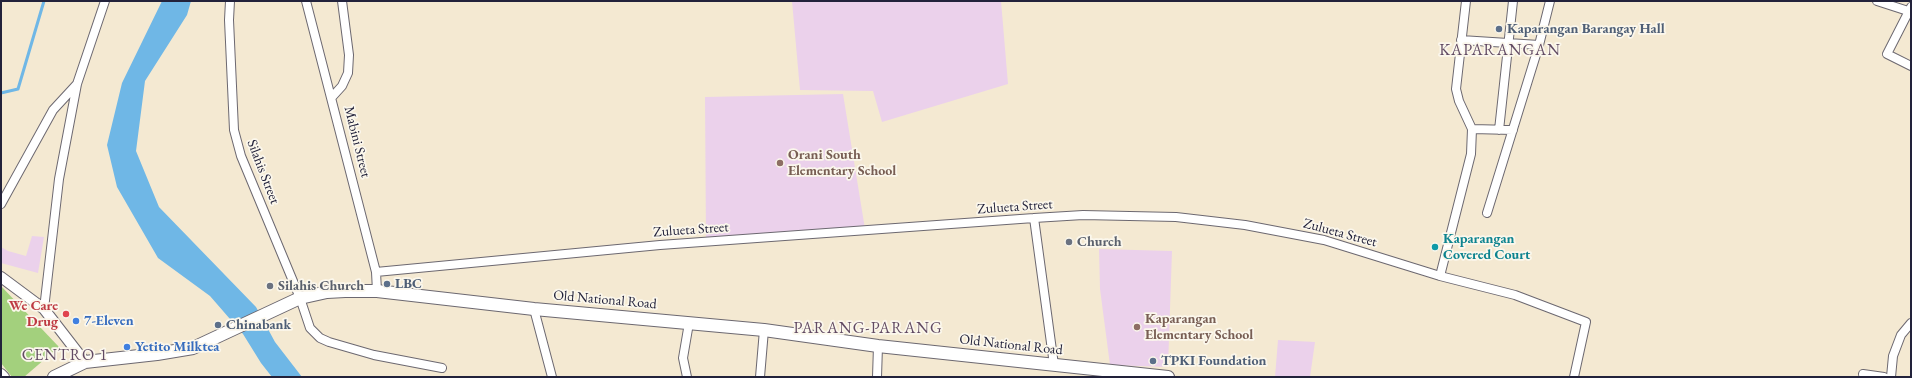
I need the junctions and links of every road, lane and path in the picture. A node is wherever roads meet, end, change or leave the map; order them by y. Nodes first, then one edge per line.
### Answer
1 (105, 1) edge
2 (230, 1) edge
3 (306, 1) edge
4 (342, 1) edge
5 (1466, 1) edge
6 (1513, 1) edge
7 (1550, 1) edge
8 (1877, 1) edge
9 (1910, 10) edge
10 (1461, 40) junction
11 (1509, 42) junction
12 (1539, 45) junction
13 (1911, 66) edge
14 (77, 84) junction
15 (332, 97) junction
16 (1472, 130) junction
17 (1499, 130) junction
18 (1513, 130) junction
19 (2, 200) edge
20 (1487, 213) dead end
21 (1034, 218) junction
22 (376, 272) junction
23 (1440, 276) junction
24 (1, 277) edge
25 (377, 291) junction
26 (300, 298) junction
27 (44, 309) junction
28 (534, 309) junction
29 (689, 323) junction
30 (1911, 323) edge
31 (764, 330) junction
32 (878, 346) junction
33 (85, 362) junction
34 (1054, 365) junction
35 (442, 368) dead end
36 (1, 374) edge
37 (1862, 374) dead end
38 (1122, 375) edge
39 (4, 377) edge
40 (54, 377) edge
41 (552, 377) edge
42 (687, 377) edge
43 (760, 377) edge
44 (878, 377) edge
45 (1168, 377) edge
46 (1574, 377) edge
47 (1884, 377) edge
48 (1891, 377) edge

1 - 14 street
2 - 26 street, Silahis Street
3 - 15 street, Mabini Street
4 - 15 street
5 - 10 street
6 - 11 street
7 - 12 street
8 - 9 street
9 - 13 street
10 - 11 street
10 - 16 street
11 - 12 street
11 - 17 street
12 - 18 street
14 - 19 street
14 - 27 street
15 - 22 street, Mabini Street
16 - 17 street
16 - 23 street
17 - 18 street
18 - 20 street
21 - 22 street, Zulueta Street
21 - 23 street, Zulueta Street
21 - 34 street
22 - 25 street, Mabini Street
23 - 46 street, Zulueta Street
24 - 27 street
25 - 26 main road, Old National Road
25 - 28 main road, Old National Road
26 - 33 main road, Old National Road
26 - 35 street, Silahis Street
27 - 33 street
28 - 29 main road, Old National Road
28 - 41 street
29 - 31 main road, Old National Road
29 - 42 street
30 - 48 street
31 - 32 main road, Old National Road
31 - 43 street
32 - 34 main road, Old National Road
32 - 44 street
33 - 40 main road, Old National Road
34 - 38 main road, Old National Road
36 - 39 street
37 - 47 street
38 - 45 main road, Old National Road

